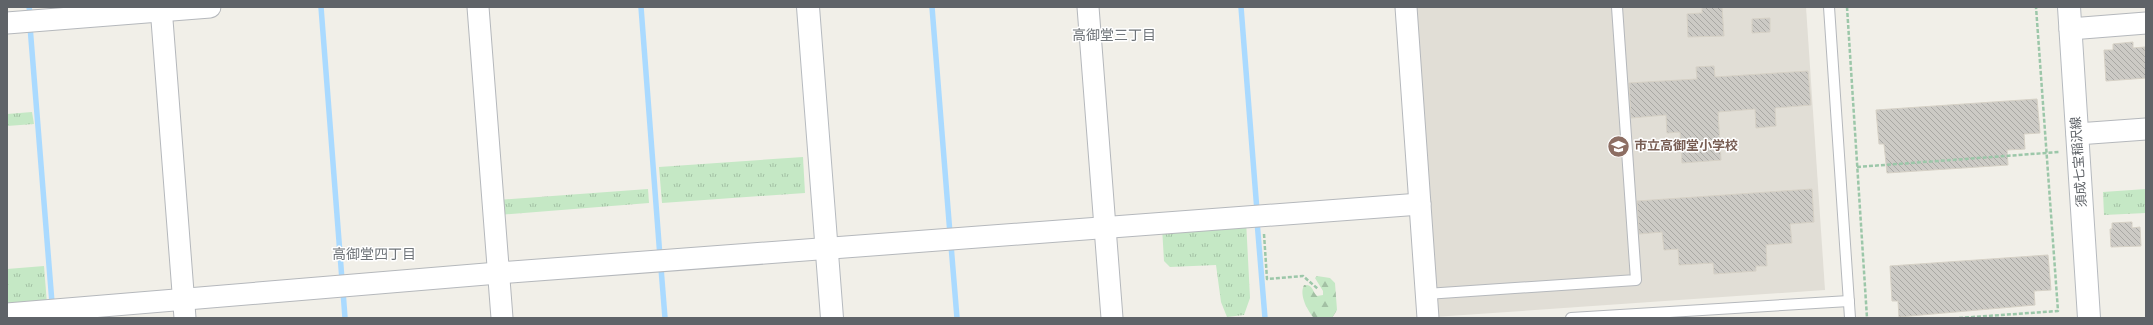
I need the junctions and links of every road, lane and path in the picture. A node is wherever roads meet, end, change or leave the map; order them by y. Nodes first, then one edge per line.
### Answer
1 (210, 7) edge
2 (478, 7) edge
3 (808, 7) edge
4 (1088, 7) edge
5 (1406, 7) edge
6 (1617, 7) edge
7 (1829, 7) edge
8 (1847, 7) edge
9 (2036, 7) edge
10 (2069, 7) edge
11 (161, 9) edge
12 (7, 23) edge
13 (2146, 23) edge
14 (2070, 29) junction
15 (2146, 129) edge
16 (2077, 134) junction
17 (2060, 152) dead end
18 (2046, 153) junction
19 (1857, 167) junction
20 (1840, 169) junction
21 (1420, 204) junction
22 (1263, 216) junction
23 (1105, 228) junction
24 (826, 250) junction
25 (498, 273) junction
26 (1318, 289) dead end
27 (1426, 294) junction
28 (1849, 301) junction
29 (184, 309) edge
30 (7, 314) edge
31 (502, 318) edge
32 (832, 318) edge
33 (1112, 318) edge
34 (1428, 318) edge
35 (1572, 318) edge
36 (1850, 318) edge
37 (1867, 318) edge
38 (1958, 318) edge
39 (2089, 318) edge

1 - 11 street
2 - 25 street
3 - 24 main road
4 - 23 street
5 - 21 street
6 - 27 lane
7 - 20 lane
8 - 19 path
9 - 18 path
10 - 14 main road, 須成七宝稲沢線
11 - 12 street
11 - 29 street
13 - 14 street
14 - 16 main road, 須成七宝稲沢線
15 - 16 street
16 - 39 main road, 須成七宝稲沢線
17 - 18 path
18 - 19 path
18 - 38 path
19 - 20 path
19 - 37 path
20 - 28 lane
21 - 22 street
21 - 27 street
22 - 23 street
22 - 26 path
23 - 24 street
23 - 33 street
24 - 25 street
24 - 32 main road
25 - 29 street
25 - 31 street
27 - 34 street
28 - 35 lane
28 - 36 lane
29 - 30 street

